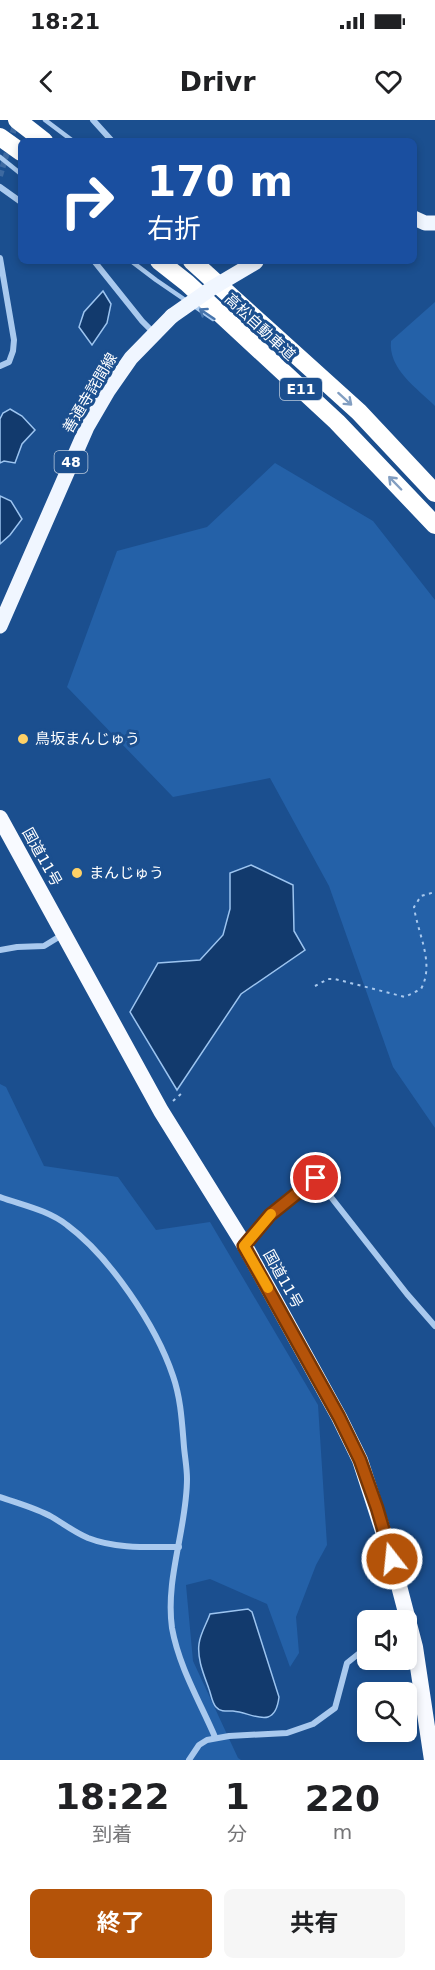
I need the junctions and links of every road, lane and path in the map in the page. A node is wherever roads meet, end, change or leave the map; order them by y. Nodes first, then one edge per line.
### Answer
1 (17, 120) edge
2 (45, 120) edge
3 (93, 120) edge
4 (0, 136) edge
5 (40, 138) edge
6 (69, 138) edge
7 (109, 138) edge
8 (18, 150) edge
9 (0, 157) edge
10 (18, 172) edge
11 (0, 181) edge
12 (0, 188) edge
13 (18, 200) edge
14 (417, 219) edge
15 (435, 223) edge
16 (0, 258) edge
17 (96, 264) edge
18 (135, 264) edge
19 (163, 264) edge
20 (198, 264) edge
21 (252, 264) edge
22 (154, 333) junction
23 (255, 347) junction
24 (0, 366) edge
25 (435, 493) edge
26 (435, 525) edge
27 (0, 626) edge
28 (0, 818) edge
29 (435, 892) edge
30 (63, 934) junction
31 (0, 950) edge
32 (315, 986) dead end
33 (0, 1197) edge
34 (244, 1246) junction
35 (435, 1326) edge
36 (0, 1497) edge
37 (179, 1547) junction
38 (402, 1610) edge
39 (357, 1655) edge
40 (415, 1670) edge
41 (216, 1737) junction
42 (189, 1760) edge
43 (432, 1760) edge

1 - 5 highway
2 - 6 lane
3 - 7 street
4 - 8 highway
9 - 10 lane
11 - 12 street
12 - 13 street
14 - 15 main road
16 - 24 street
17 - 22 street
23 -> 18 lane
19 - 23 highway, 高松自動車道 / E11
20 -> 25 highway, 高松自動車道 / E11
21 - 22 main road, 善通寺詫間線 / 48, bridge
22 - 27 main road, 善通寺詫間線 / 48
26 -> 23 highway, 高松自動車道 / E11
28 - 30 highway, 国道11号
29 - 32 path
30 - 31 street
30 - 34 highway, 国道11号
33 - 37 street
34 - 35 street
34 - 38 highway, 国道11号
36 - 37 street
37 - 41 street
39 - 41 street
40 - 43 highway, 国道11号
41 - 42 street

